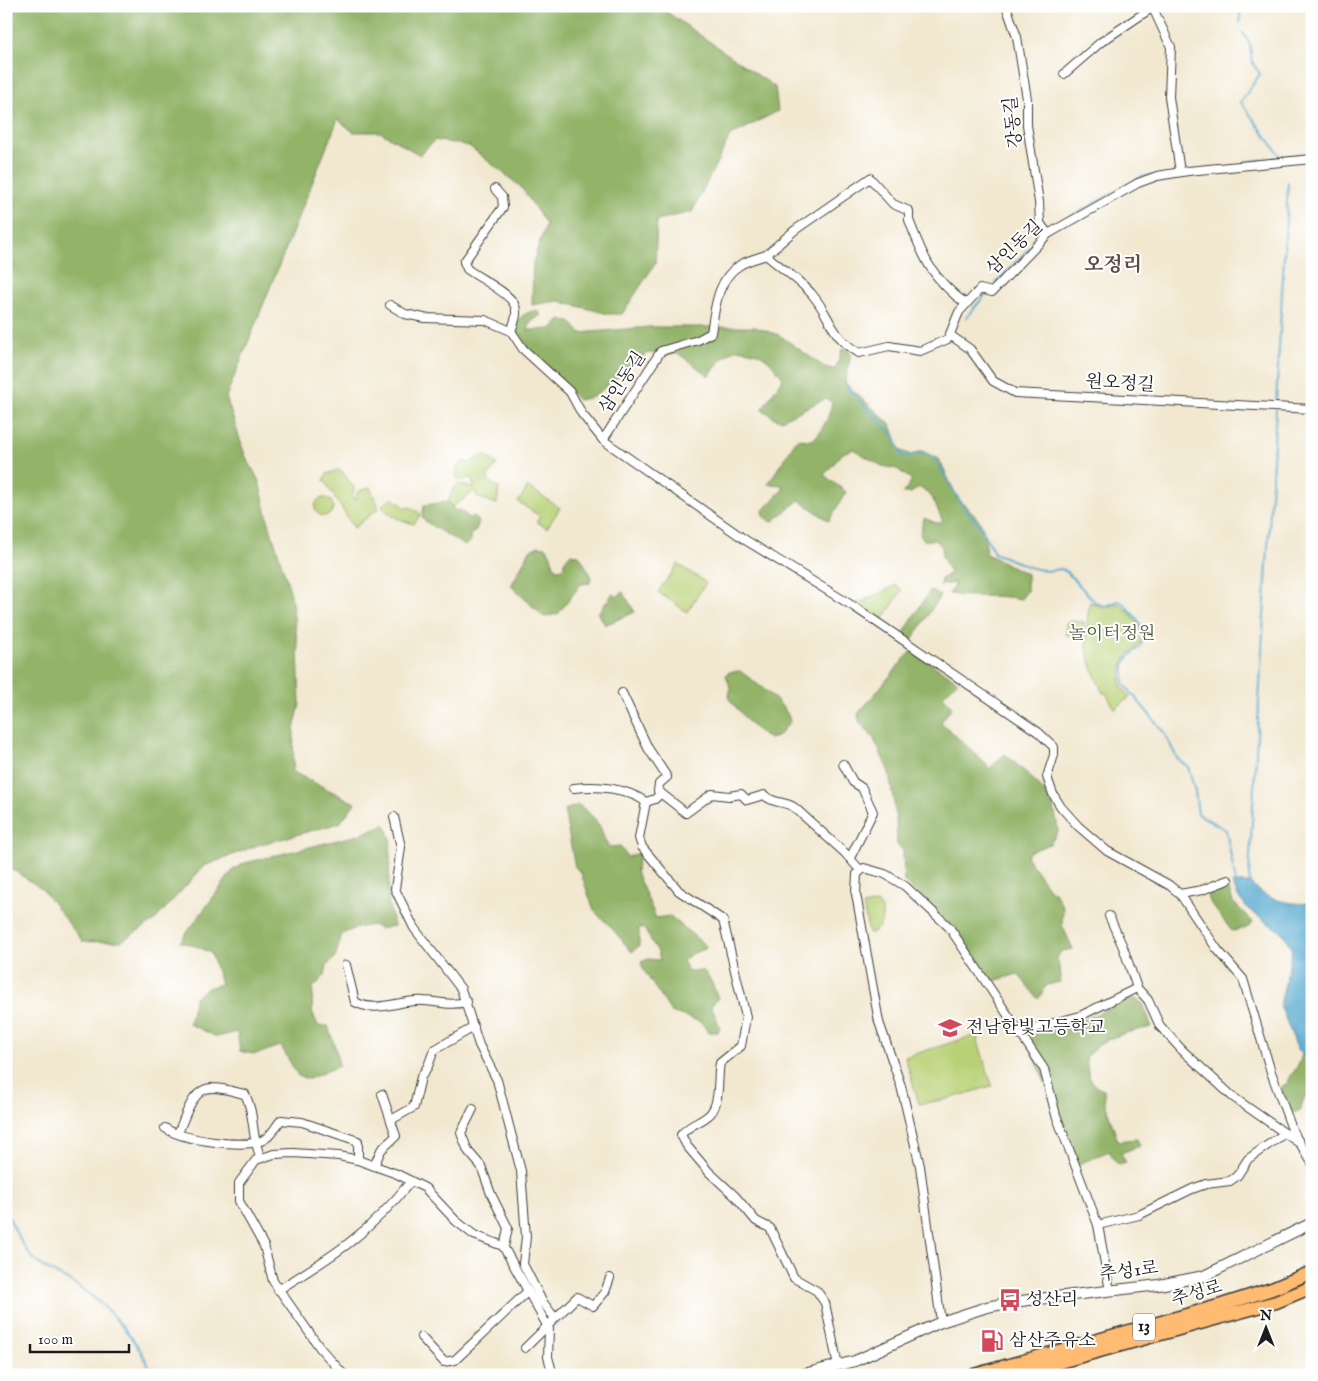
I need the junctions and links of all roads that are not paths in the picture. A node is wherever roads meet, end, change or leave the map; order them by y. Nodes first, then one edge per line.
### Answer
1 (1006, 6) edge
2 (1152, 7) edge
3 (1064, 74) dead end
4 (1312, 160) edge
5 (1180, 172) junction
6 (495, 189) dead end
7 (1048, 234) junction
8 (766, 255) junction
9 (966, 304) junction
10 (390, 305) dead end
11 (511, 331) junction
12 (950, 336) junction
13 (1312, 409) edge
14 (603, 440) junction
15 (622, 693) dead end
16 (843, 764) dead end
17 (574, 788) dead end
18 (661, 793) junction
19 (646, 802) junction
20 (394, 817) dead end
21 (850, 858) junction
22 (860, 870) junction
23 (1228, 880) dead end
24 (1180, 894) junction
25 (1109, 916) dead end
26 (346, 965) dead end
27 (1137, 988) junction
28 (466, 1002) junction
29 (474, 1027) junction
30 (1020, 1032) junction
31 (382, 1094) dead end
32 (473, 1109) dead end
33 (392, 1120) junction
34 (165, 1128) dead end
35 (178, 1133) junction
36 (1285, 1133) junction
37 (254, 1143) junction
38 (1299, 1143) junction
39 (261, 1158) junction
40 (358, 1160) junction
41 (1312, 1164) edge
42 (374, 1166) junction
43 (411, 1181) junction
44 (1312, 1223) edge
45 (1098, 1225) junction
46 (504, 1247) junction
47 (1312, 1272) edge
48 (610, 1278) dead end
49 (1312, 1286) edge
50 (278, 1290) junction
51 (1110, 1291) junction
52 (527, 1292) junction
53 (554, 1317) junction
54 (941, 1322) junction
55 (548, 1326) junction
56 (421, 1337) dead end
57 (525, 1348) dead end
58 (838, 1366) junction
59 (344, 1375) edge
60 (553, 1375) edge
61 (800, 1375) edge
62 (974, 1375) edge
63 (1013, 1375) edge

1 - 7 street, 강동길
2 - 3 street
2 - 5 street
4 - 5 street, 삼인동길
5 - 7 street, 삼인동길
6 - 11 street
7 - 9 street, 삼인동길
8 - 9 street
8 - 12 street
8 - 14 street, 삼인동길
9 - 12 street, 삼인동길
10 - 11 street
11 - 14 street, 삼인동길
12 - 13 street, 원오정길
14 - 24 street
15 - 18 street
16 - 21 street
17 - 19 street
18 - 19 street
18 - 21 street
19 - 58 street
20 - 28 street
21 - 22 street
22 - 30 street
22 - 54 street
23 - 24 street
24 - 38 street
25 - 27 street
26 - 28 street
27 - 30 street
27 - 36 street
28 - 29 street
29 - 33 street
29 - 53 street
30 - 45 street
31 - 33 street
32 - 46 street
33 - 42 street
34 - 35 street
35 - 37 street
35 - 37 street
36 - 38 street
36 - 45 street
37 - 39 street
37 - 40 street
38 - 41 street
39 - 40 street
39 - 50 street
40 - 42 street
42 - 43 street
43 - 46 street
43 - 50 street
44 - 51 street, 추성1로
45 - 51 street
46 - 52 street
47 - 62 main road, 추성로 / 13
48 - 53 street
49 - 63 main road, 추성로 / 13
50 - 59 street
51 - 54 street, 추성1로
52 - 55 street
52 - 56 street
53 - 55 street
54 - 58 street, 추성1로
55 - 57 street
55 - 60 street
58 - 61 street, 추성1로

